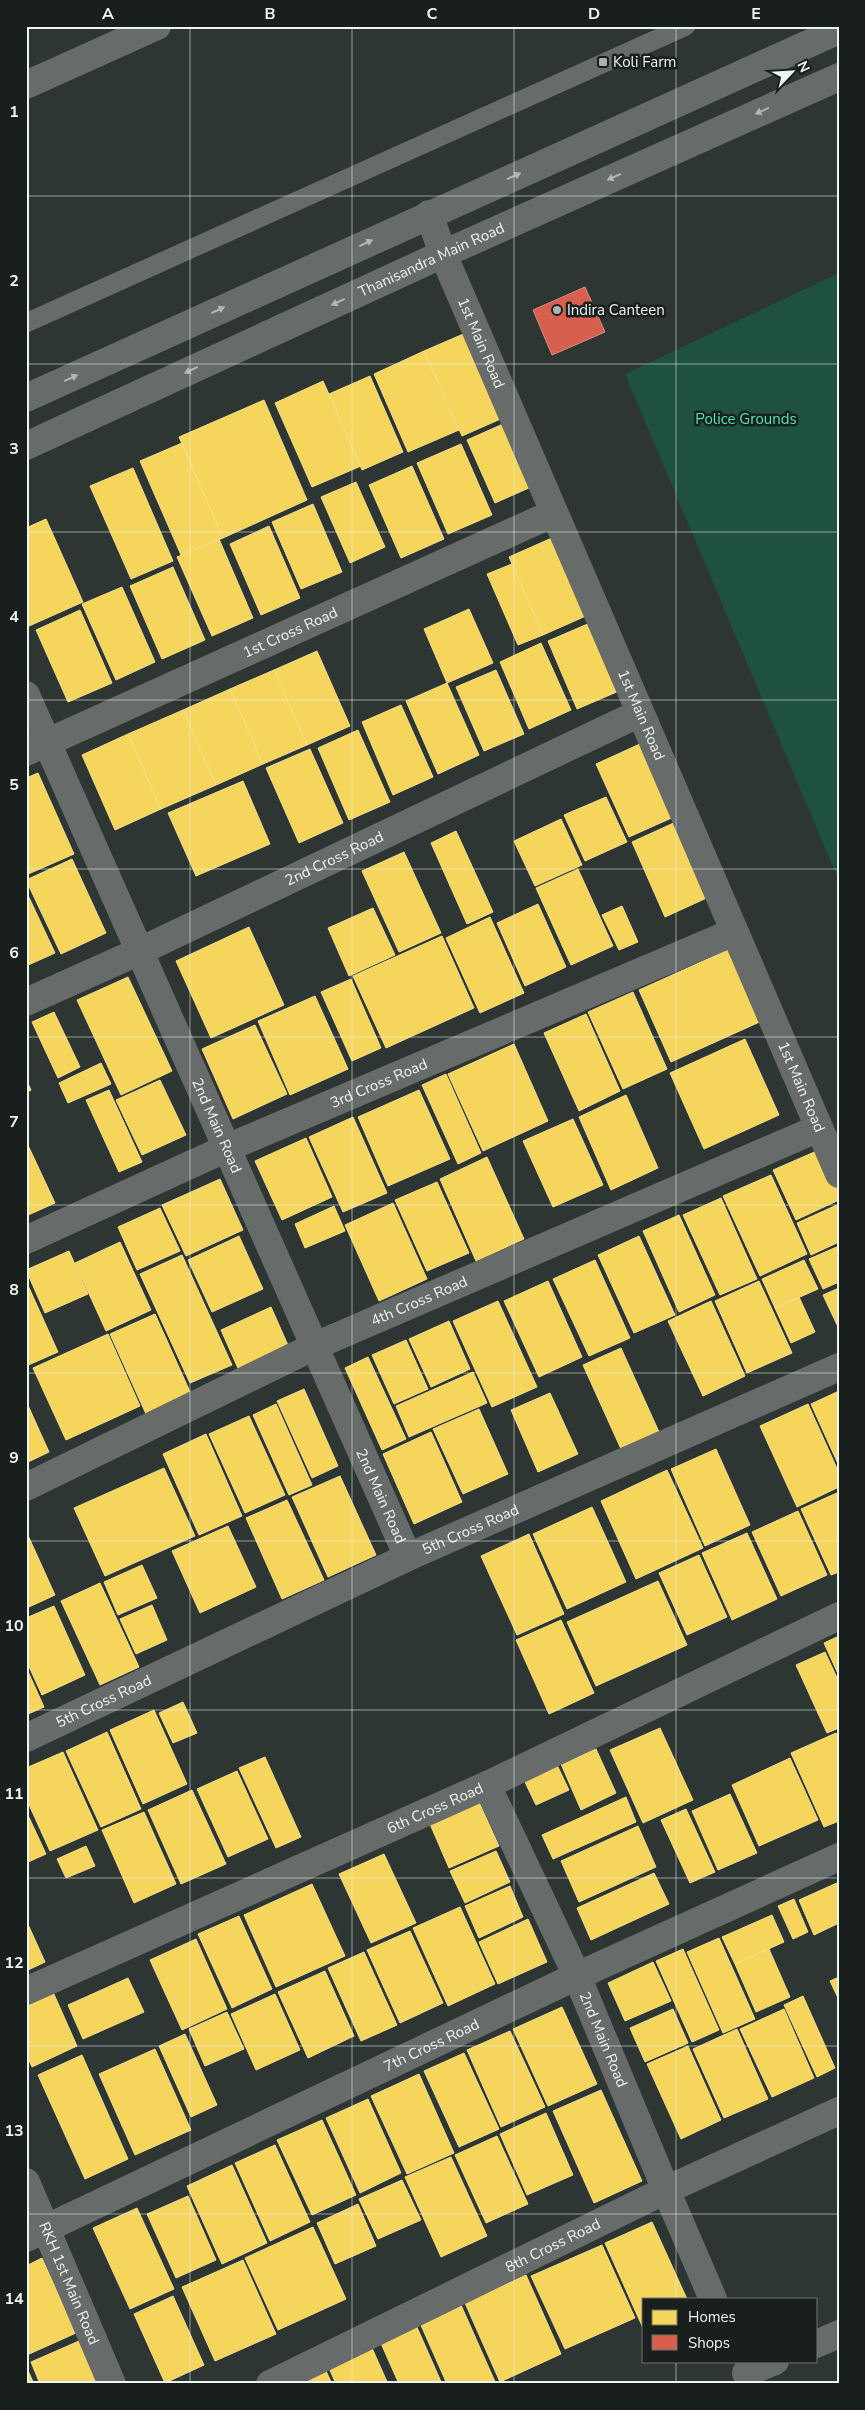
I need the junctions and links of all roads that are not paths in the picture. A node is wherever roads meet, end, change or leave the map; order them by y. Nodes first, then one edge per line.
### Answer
1 (157, 26) edge
2 (686, 26) edge
3 (839, 30) edge
4 (809, 35) edge
5 (839, 77) edge
6 (26, 85) edge
7 (429, 214) junction
8 (443, 254) junction
9 (26, 323) edge
10 (26, 398) edge
11 (26, 446) edge
12 (554, 513) junction
13 (26, 695) edge
14 (640, 713) junction
15 (37, 747) edge
16 (734, 932) junction
17 (140, 951) junction
18 (26, 1002) edge
19 (819, 1128) junction
20 (227, 1148) junction
21 (839, 1174) edge
22 (26, 1240) edge
23 (315, 1346) junction
24 (839, 1367) edge
25 (26, 1487) edge
26 (408, 1557) junction
27 (839, 1616) edge
28 (26, 1738) edge
29 (487, 1785) junction
30 (839, 1857) edge
31 (577, 1976) junction
32 (26, 1991) edge
33 (839, 2111) edge
34 (26, 2182) edge
35 (666, 2190) junction
36 (36, 2233) edge
37 (713, 2298) edge
38 (839, 2334) edge
39 (818, 2343) edge
40 (773, 2362) edge
41 (746, 2373) edge
42 (112, 2384) edge
43 (270, 2384) edge

1 - 6 street
2 - 9 lane
3 - 4 main road
7 -> 4 main road
5 -> 8 main road, Thanisandra Main Road
7 - 8 street, 1st Main Road
10 -> 7 main road
8 -> 11 main road, Thanisandra Main Road
8 - 12 street, 1st Main Road
12 - 14 street, 1st Main Road
12 - 15 street, 1st Cross Road
13 - 15 street, 2nd Main Road
14 - 16 street, 1st Main Road
14 - 17 street, 2nd Cross Road
15 - 17 street, 2nd Main Road
16 - 19 street, 1st Main Road
16 - 20 street, 3rd Cross Road
17 - 18 street, 2nd Cross Road
17 - 20 street, 2nd Main Road
19 - 21 street, 1st Main Road
19 - 23 street, 4th Cross Road
20 - 22 street, 3rd Cross Road
20 - 23 street, 2nd Main Road
23 - 25 street, 4th Cross Road
23 - 26 street, 2nd Main Road
24 - 26 street, 5th Cross Road
26 - 28 street, 5th Cross Road
27 - 29 street, 6th Cross Road
29 - 31 street, 2nd Main Road
29 - 32 street, 6th Cross Road
30 - 31 street, 7th Cross Road
31 - 35 street, 2nd Main Road
31 - 36 street, 7th Cross Road
33 - 35 street, 8th Cross Road
34 - 36 street, RKH 1st Main Road
35 - 37 street, 2nd Main Road
35 - 43 street, 8th Cross Road
36 - 42 street, RKH 1st Main Road
38 - 39 street
40 - 41 street

